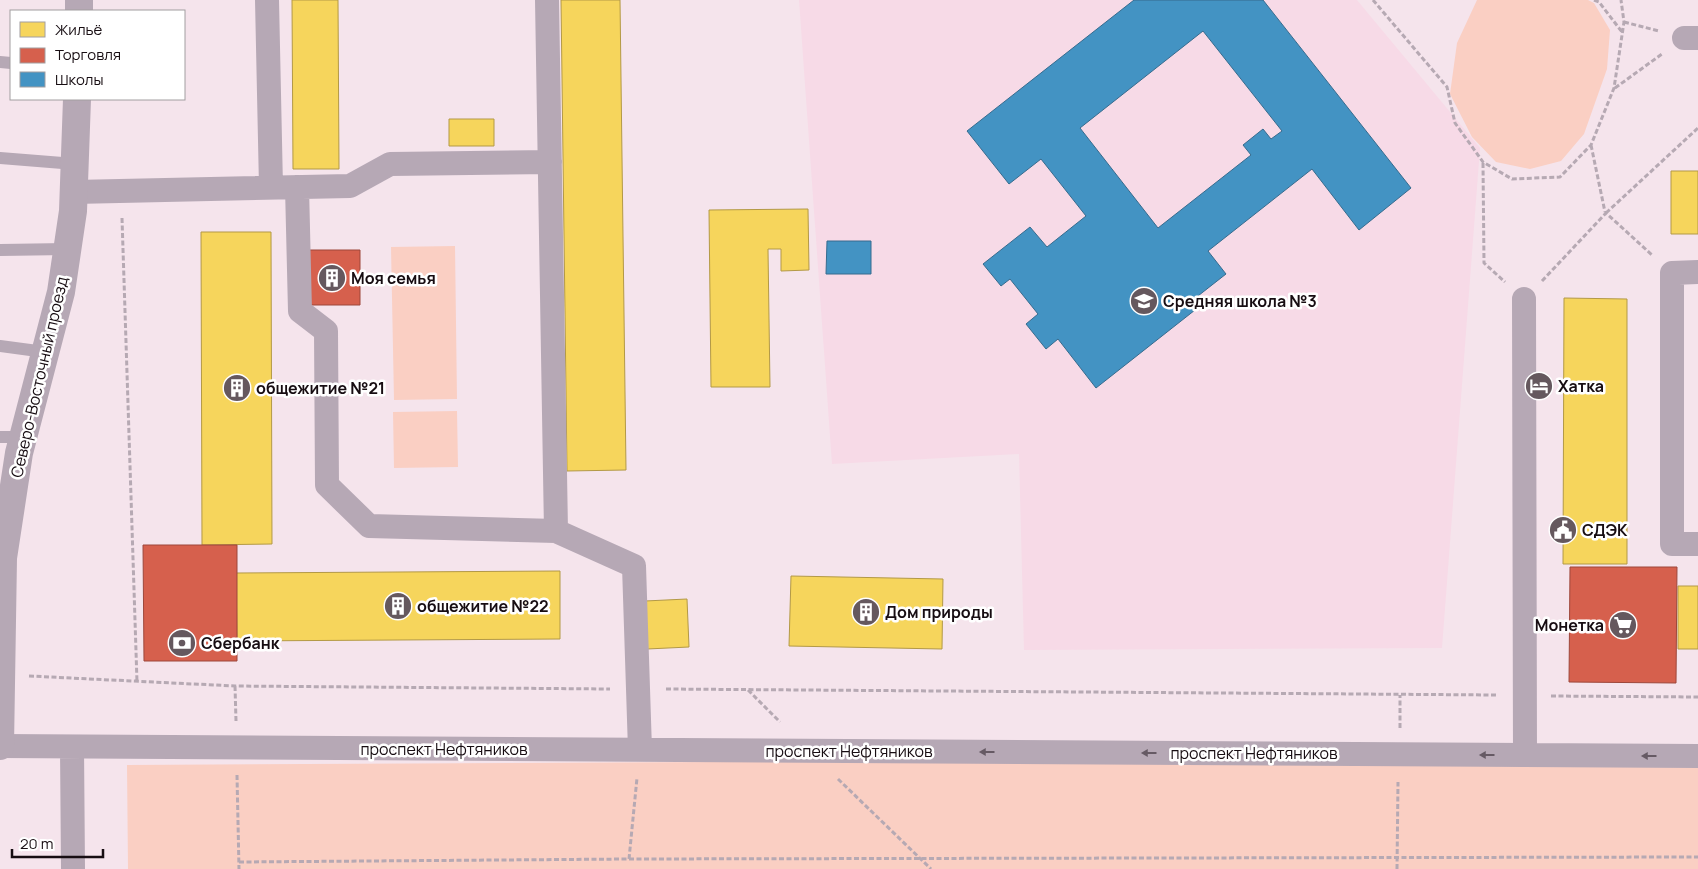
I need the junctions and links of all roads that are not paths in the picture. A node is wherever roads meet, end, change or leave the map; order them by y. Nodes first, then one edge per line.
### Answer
1 (267, 0) edge
2 (547, 0) edge
3 (77, 100) edge
4 (0, 158) edge
5 (550, 162) junction
6 (75, 164) junction
7 (297, 187) junction
8 (270, 188) junction
9 (74, 192) junction
10 (67, 249) junction
11 (0, 250) edge
12 (1698, 272) edge
13 (1524, 299) road end
14 (0, 346) edge
15 (45, 352) junction
16 (12, 437) edge
17 (6, 501) edge
18 (556, 531) junction
19 (1698, 544) edge
20 (1, 577) edge
21 (1, 622) edge
22 (0, 737) edge
23 (0, 746) edge
24 (72, 747) junction
25 (640, 750) junction
26 (1526, 755) junction
27 (1698, 756) edge
28 (73, 869) edge

1 - 8 street
2 - 5 street
3 - 6 street, Северо-Восточный проезд
4 - 6 lane
5 - 7 street
5 - 18 street
6 - 9 street, Северо-Восточный проезд
7 - 8 street
7 - 18 street
8 - 9 street
9 - 10 street, Северо-Восточный проезд
10 - 11 lane
10 - 15 street, Северо-Восточный проезд
12 - 19 street
13 - 26 street
14 - 15 lane
15 - 16 street, Северо-Восточный проезд
16 - 17 street, Северо-Восточный проезд
17 - 20 street, Северо-Восточный проезд
18 - 25 street
20 - 21 street, Северо-Восточный проезд
21 - 22 street, Северо-Восточный проезд
22 - 23 street, Северо-Восточный проезд
23 - 24 street, проспект Нефтяников
24 - 25 street, проспект Нефтяников
24 - 28 street
26 -> 25 street, проспект Нефтяников
27 -> 26 street, проспект Нефтяников

